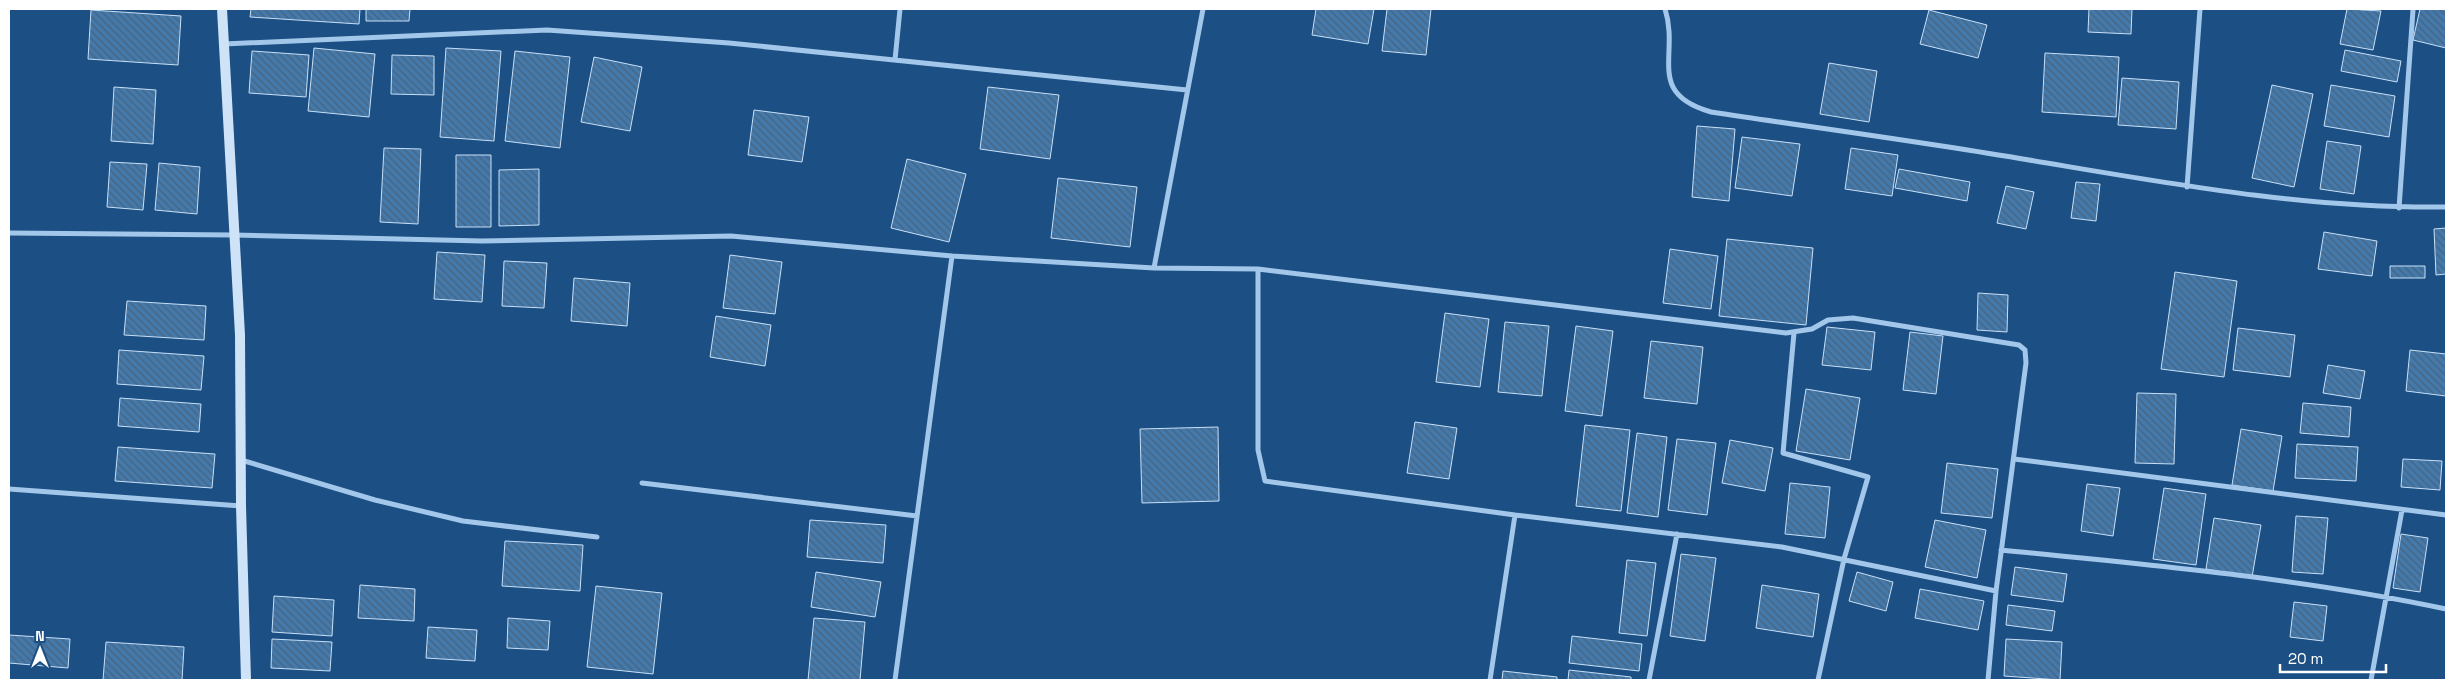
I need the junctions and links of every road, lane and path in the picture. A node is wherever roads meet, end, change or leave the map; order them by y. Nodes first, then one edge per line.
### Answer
1 (222, 9) edge
2 (900, 9) edge
3 (1203, 9) edge
4 (1665, 9) edge
5 (2200, 9) edge
6 (2413, 10) edge
7 (224, 44) junction
8 (895, 60) junction
9 (1187, 90) junction
10 (2187, 186) junction
11 (2446, 207) edge
12 (2398, 208) junction
13 (9, 233) edge
14 (233, 235) junction
15 (952, 256) junction
16 (1154, 268) junction
17 (1258, 269) junction
18 (1794, 333) junction
19 (2014, 459) junction
20 (241, 460) junction
21 (642, 483) dead end
22 (9, 490) edge
23 (241, 506) junction
24 (2402, 510) junction
25 (1515, 515) junction
26 (2446, 515) edge
27 (917, 516) junction
28 (1677, 534) junction
29 (597, 537) dead end
30 (2001, 550) junction
31 (1844, 559) junction
32 (1996, 591) junction
33 (2386, 597) junction
34 (2446, 610) edge
35 (246, 680) edge
36 (896, 680) edge
37 (1490, 680) edge
38 (1649, 680) edge
39 (1818, 680) edge
40 (1988, 680) edge
41 (2371, 680) edge

1 - 7 street
2 - 8 street
3 - 9 street
4 - 10 street
5 - 10 street
6 - 12 street
7 - 8 street
7 - 14 street
8 - 9 street
9 - 16 street
10 - 12 street
11 - 12 street
13 - 14 street
14 - 15 street
14 - 20 street
15 - 16 street
15 - 27 street
16 - 17 street
17 - 18 street
17 - 25 street
18 - 19 street
18 - 31 street
19 - 24 street
19 - 30 street
20 - 23 street
20 - 29 street
21 - 27 street
22 - 23 street
23 - 35 street
24 - 26 street
24 - 33 street
25 - 28 street
25 - 37 street
27 - 36 street
28 - 31 street
28 - 38 street
30 - 32 street
30 - 33 street
31 - 32 street
31 - 39 street
32 - 40 street
33 - 34 street
33 - 41 street

